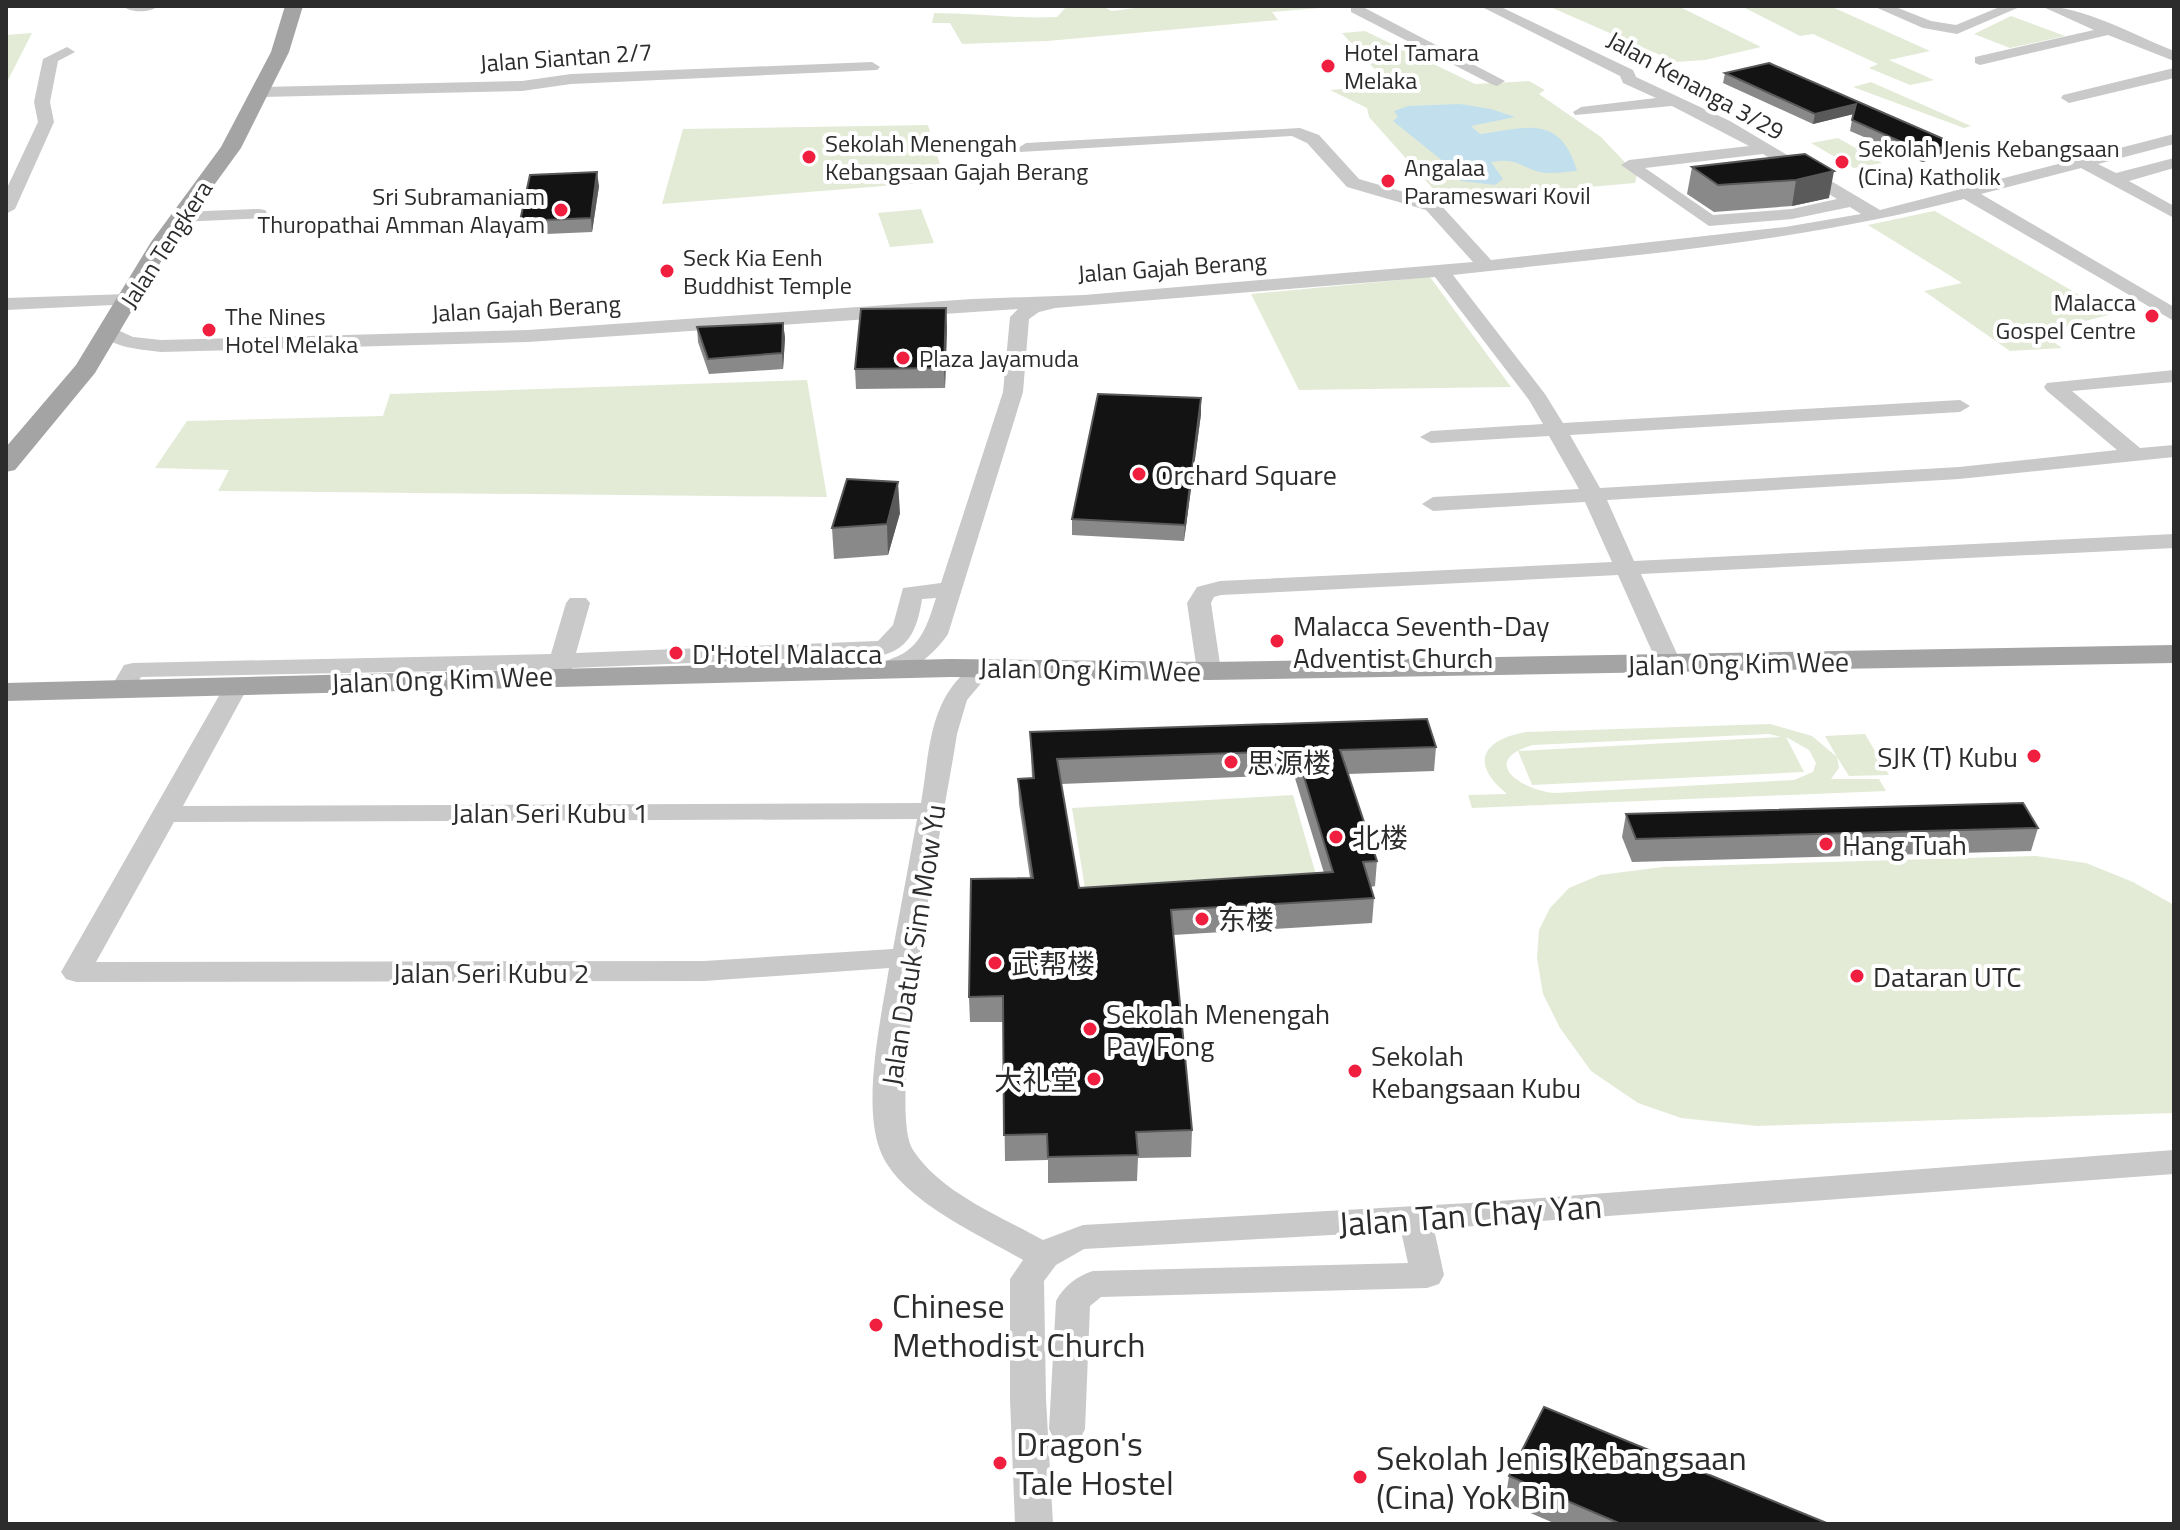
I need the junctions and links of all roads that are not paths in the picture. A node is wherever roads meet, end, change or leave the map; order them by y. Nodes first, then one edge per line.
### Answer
1 (130, 6) edge
2 (151, 6) edge
3 (294, 6) edge
4 (1487, 6) edge
5 (1880, 6) edge
6 (2015, 6) edge
7 (2048, 6) edge
8 (1364, 7) edge
9 (2112, 30) junction
10 (67, 52) dead end
11 (2174, 56) edge
12 (1980, 60) dead end
13 (872, 67) dead end
14 (2174, 73) edge
15 (1497, 81) dead end
16 (262, 92) junction
17 (2069, 98) dead end
18 (1673, 101) junction
19 (1581, 112) dead end
20 (2174, 139) edge
21 (1026, 148) dead end
22 (1765, 149) junction
23 (2081, 161) junction
24 (2174, 163) edge
25 (2115, 179) junction
26 (1966, 193) junction
27 (1853, 201) junction
28 (6, 209) edge
29 (2174, 213) edge
30 (259, 214) dead end
31 (1878, 216) junction
32 (179, 217) junction
33 (1696, 243) junction
34 (1470, 248) junction
35 (1486, 265) junction
36 (1440, 271) junction
37 (128, 300) junction
38 (1084, 301) junction
39 (6, 304) edge
40 (907, 311) junction
41 (2174, 315) edge
42 (109, 332) junction
43 (161, 346) junction
44 (1016, 354) junction
45 (86, 368) junction
46 (2174, 376) edge
47 (1960, 406) dead end
48 (1556, 430) junction
49 (1431, 437) dead end
50 (2174, 451) edge
51 (2134, 454) junction
52 (6, 464) edge
53 (1593, 494) junction
54 (1433, 504) dead end
55 (2174, 541) edge
56 (1627, 570) junction
57 (952, 589) junction
58 (578, 603) dead end
59 (2174, 654) edge
60 (1670, 665) junction
61 (934, 668) junction
62 (982, 668) junction
63 (559, 669) junction
64 (888, 669) junction
65 (1209, 671) junction
66 (237, 685) junction
67 (122, 689) junction
68 (9, 692) edge
69 (954, 700) junction
70 (933, 811) junction
71 (167, 814) junction
72 (904, 958) junction
73 (2174, 1162) edge
74 (1415, 1218) junction
75 (1044, 1256) junction
76 (1067, 1429) dead end
77 (1034, 1524) edge

1 - 2 street
3 - 16 main road, Jalan Tengkera
4 - 18 street, Jalan Kenanga 3/29
5 - 6 street
7 - 9 street
8 - 15 street
9 - 11 street
9 - 12 street
10 - 28 street
13 - 16 street, Jalan Siantan 2/7
14 - 17 street
16 - 32 main road, Jalan Tengkera
18 - 19 street
18 - 22 street, Jalan Kenanga 3/29
20 - 23 street, Jalan Gajah Berang
21 - 34 street
22 - 27 street, Jalan Kenanga 3/29
22 - 27 street
23 - 25 street
23 - 26 street, Jalan Gajah Berang
24 - 25 street
25 - 29 street
26 - 31 street, Jalan Gajah Berang
26 - 41 street
27 - 31 street, Jalan Kenanga 3/29
30 - 32 street
31 - 33 street, Jalan Gajah Berang
32 - 37 main road, Jalan Tengkera
33 - 34 street
33 - 35 street, Jalan Gajah Berang
34 - 35 street
35 - 36 street, Jalan Gajah Berang
36 - 38 street, Jalan Gajah Berang
36 - 48 street
37 - 39 street
37 - 42 main road, Jalan Tengkera
38 - 40 street, Jalan Gajah Berang
38 - 44 street
40 - 43 street, Jalan Gajah Berang
40 - 44 street
42 - 43 street, Jalan Gajah Berang
42 - 45 main road, Jalan Tengkera
43 - 45 street, Jalan Gajah Berang
44 - 57 street
45 - 52 main road, Jalan Tengkera
46 - 51 street
47 - 48 street
48 - 49 street
48 - 53 street
50 - 51 street
51 - 53 street
53 - 54 street
53 - 56 street
55 - 56 street
56 - 60 street
56 - 65 street
57 - 63 street
57 - 64 street
58 - 63 street
59 - 60 main road, Jalan Ong Kim Wee
60 - 65 main road, Jalan Ong Kim Wee
61 - 62 main road, Jalan Ong Kim Wee
61 - 64 main road, Jalan Ong Kim Wee
61 - 69 street
62 - 65 main road, Jalan Ong Kim Wee
62 - 69 street
63 - 64 main road, Jalan Ong Kim Wee
63 - 66 main road, Jalan Ong Kim Wee
63 - 67 street
66 - 67 main road, Jalan Ong Kim Wee
66 - 71 street
67 - 68 main road, Jalan Ong Kim Wee
69 - 70 street, Jalan Datuk Sim Mow Yu
70 - 71 street, Jalan Seri Kubu 1
70 - 72 street, Jalan Datuk Sim Mow Yu
71 - 72 street, Jalan Seri Kubu 2
72 - 75 street, Jalan Datuk Sim Mow Yu
73 - 74 street, Jalan Tan Chay Yan
74 - 75 street, Jalan Tan Chay Yan
74 - 76 street
75 - 77 street

